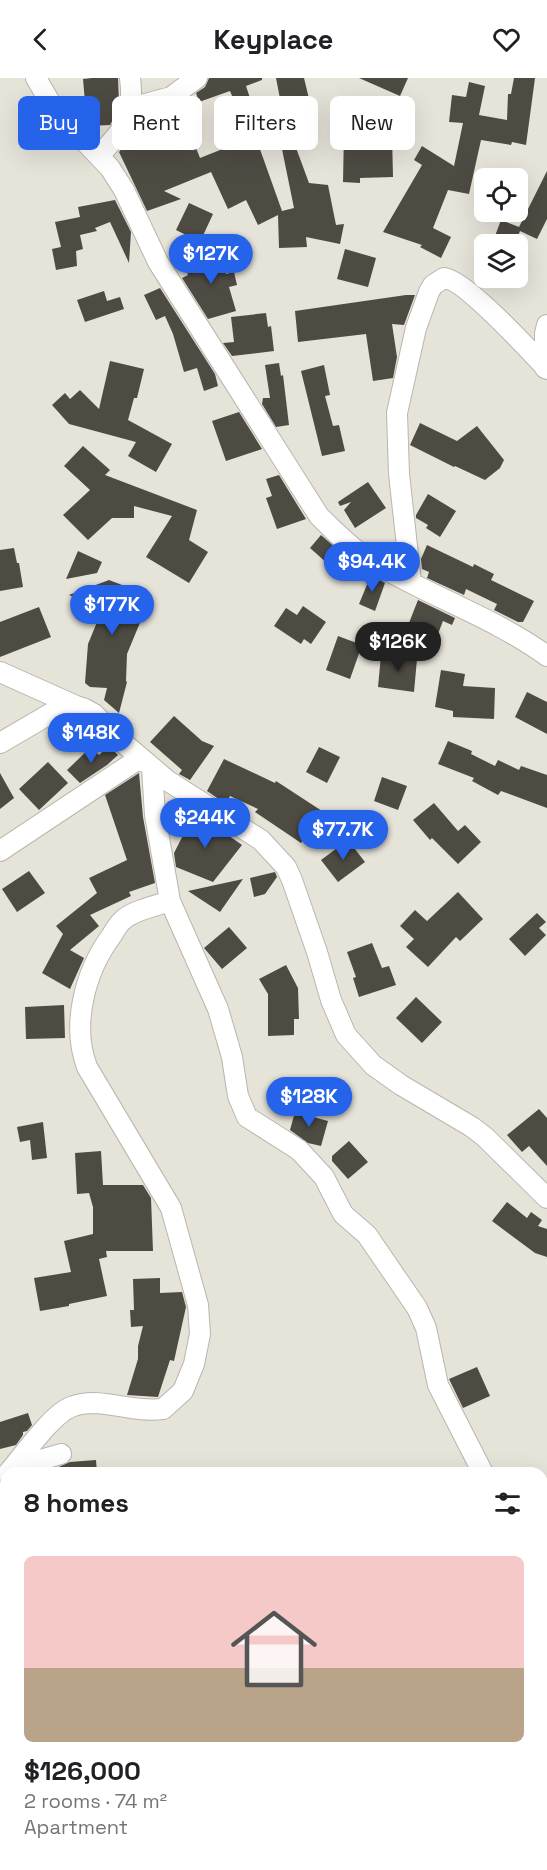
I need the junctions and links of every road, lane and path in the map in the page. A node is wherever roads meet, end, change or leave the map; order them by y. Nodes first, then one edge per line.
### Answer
1 (36, 78) edge
2 (130, 78) edge
3 (197, 78) edge
4 (131, 96) edge
5 (172, 96) edge
6 (112, 141) edge
7 (99, 156) junction
8 (547, 325) edge
9 (546, 368) edge
10 (411, 582) junction
11 (547, 656) edge
12 (0, 672) edge
13 (76, 706) junction
14 (0, 743) edge
15 (146, 763) junction
16 (0, 851) edge
17 (170, 901) junction
18 (547, 1198) edge
19 (61, 1454) dead end
20 (12, 1467) edge
21 (19, 1467) edge
22 (480, 1467) edge

1 - 7 street
2 - 4 street
3 - 5 street
6 - 7 street
7 - 10 street
8 - 9 street
9 - 10 street
10 - 11 street
12 - 13 street
13 - 14 street
13 - 15 street
15 - 16 street
15 - 17 street
15 - 18 street
17 - 20 street
17 - 22 street
19 - 21 street

